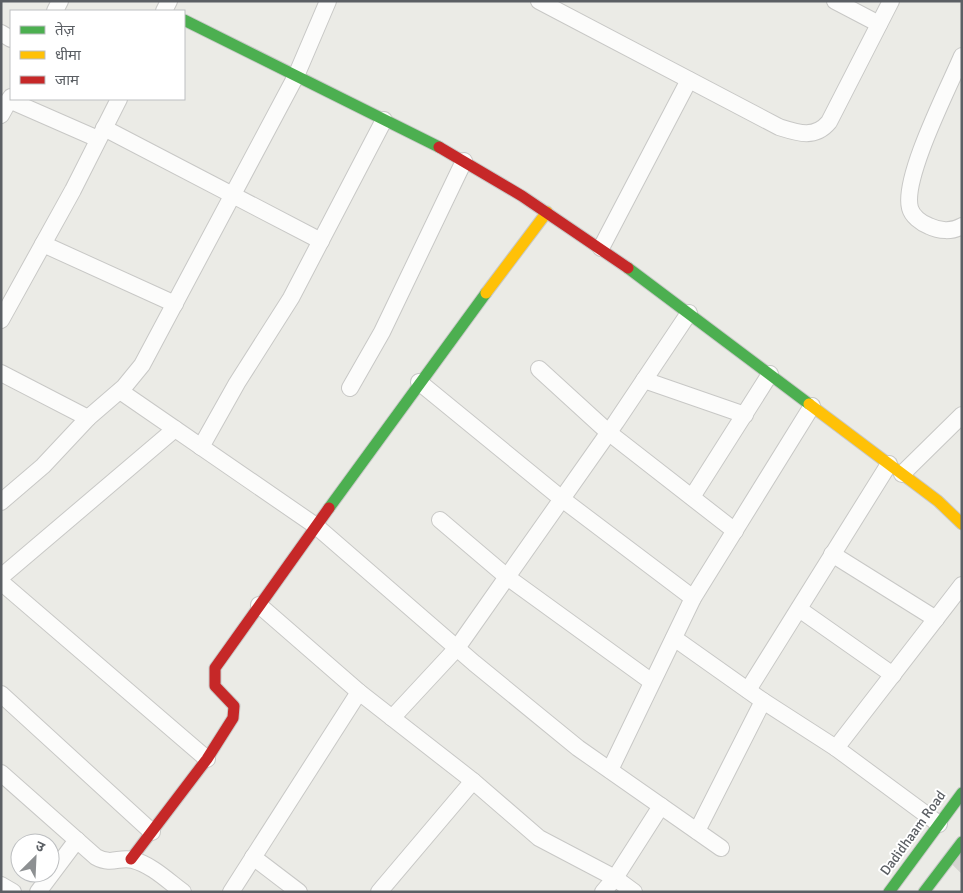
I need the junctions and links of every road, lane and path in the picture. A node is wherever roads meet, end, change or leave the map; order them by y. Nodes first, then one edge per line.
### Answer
1 (328, 1) edge
2 (835, 1) edge
3 (891, 1) edge
4 (545, 3) edge
5 (185, 20) edge
6 (879, 24) junction
7 (962, 56) edge
8 (296, 76) junction
9 (689, 80) junction
10 (10, 98) edge
11 (15, 100) edge
12 (118, 100) edge
13 (1, 115) edge
14 (384, 120) junction
15 (101, 134) junction
16 (464, 161) junction
17 (233, 195) junction
18 (547, 212) junction
19 (962, 226) edge
20 (321, 241) junction
21 (43, 244) junction
22 (601, 248) junction
23 (175, 304) junction
24 (689, 312) junction
25 (1, 320) edge
26 (539, 369) dead end
27 (1, 373) edge
28 (770, 374) junction
29 (644, 380) junction
30 (419, 382) junction
31 (350, 388) dead end
32 (120, 391) junction
33 (812, 406) junction
34 (745, 414) junction
35 (962, 416) edge
36 (88, 418) junction
37 (175, 429) junction
38 (608, 432) junction
39 (201, 447) junction
40 (896, 469) junction
41 (692, 496) junction
42 (562, 498) junction
43 (1, 502) edge
44 (440, 520) dead end
45 (962, 524) edge
46 (316, 526) junction
47 (735, 531) junction
48 (832, 554) junction
49 (1, 577) edge
50 (507, 577) junction
51 (1, 582) edge
52 (962, 585) edge
53 (693, 598) junction
54 (259, 605) junction
55 (798, 608) junction
56 (936, 619) junction
57 (674, 638) junction
58 (457, 648) junction
59 (893, 675) junction
60 (652, 682) junction
61 (748, 690) junction
62 (359, 692) junction
63 (1, 694) edge
64 (763, 701) junction
65 (392, 718) junction
66 (836, 748) junction
67 (207, 758) junction
68 (610, 770) junction
69 (1, 773) edge
70 (473, 781) junction
71 (962, 793) edge
72 (662, 806) junction
73 (939, 824) junction
74 (697, 831) junction
75 (152, 832) junction
76 (77, 840) junction
77 (962, 842) edge
78 (721, 848) dead end
79 (253, 857) junction
80 (131, 859) junction
81 (615, 878) junction
82 (1, 885) edge
83 (14, 892) edge
84 (38, 892) edge
85 (183, 892) edge
86 (231, 892) edge
87 (299, 892) edge
88 (379, 892) edge
89 (603, 892) edge
90 (634, 892) edge
91 (890, 892) edge
92 (924, 892) edge

1 - 8 street
2 - 6 street
3 - 6 street
4 - 9 street
5 - 8 street
6 - 9 street
7 - 19 street
8 - 14 street
8 - 17 street
9 - 22 street
10 - 13 street
11 - 15 street
12 - 15 street
14 - 16 street
14 - 20 street
15 - 17 street
15 - 21 street
16 - 18 street
16 - 31 street
17 - 20 street
17 - 23 street
18 - 22 street
18 - 30 street
20 - 39 street
21 - 23 street
21 - 25 street
22 - 24 street
23 - 32 street
24 - 28 street
24 - 29 street
26 - 38 street
27 - 36 street
28 - 33 street
28 - 34 street
29 - 34 street
29 - 38 street
30 - 42 street
30 - 46 street
32 - 36 street
32 - 37 street
33 - 40 street
33 - 47 street
34 - 41 street
35 - 40 street
36 - 43 street
37 - 39 street
37 - 49 street
38 - 41 street
38 - 42 street
39 - 46 street
40 - 45 street
40 - 48 street
41 - 47 street
42 - 50 street
42 - 53 street
44 - 50 street
46 - 54 street
46 - 58 street
47 - 53 street
48 - 55 street
48 - 56 street
50 - 58 street
50 - 60 street
51 - 67 street
52 - 56 street
53 - 57 street
54 - 62 street
54 - 67 street
55 - 59 street
55 - 61 street
56 - 59 street
57 - 60 street
57 - 61 street
58 - 65 street
58 - 68 street
59 - 66 street
60 - 68 street
61 - 64 street
62 - 65 street
62 - 79 street
63 - 75 street
64 - 66 street
64 - 74 street
65 - 70 street
66 - 73 street
67 - 75 street
68 - 72 street
69 - 76 street
70 - 81 street
70 - 88 street
71 - 73 street, Dadidhaam Road
72 - 74 street
72 - 81 street
73 - 91 street, Dadidhaam Road
74 - 78 street
75 - 80 street
76 - 80 street
76 - 84 street
77 - 92 street
79 - 86 street
79 - 87 street
80 - 85 street
81 - 89 street
81 - 90 street
82 - 83 street

